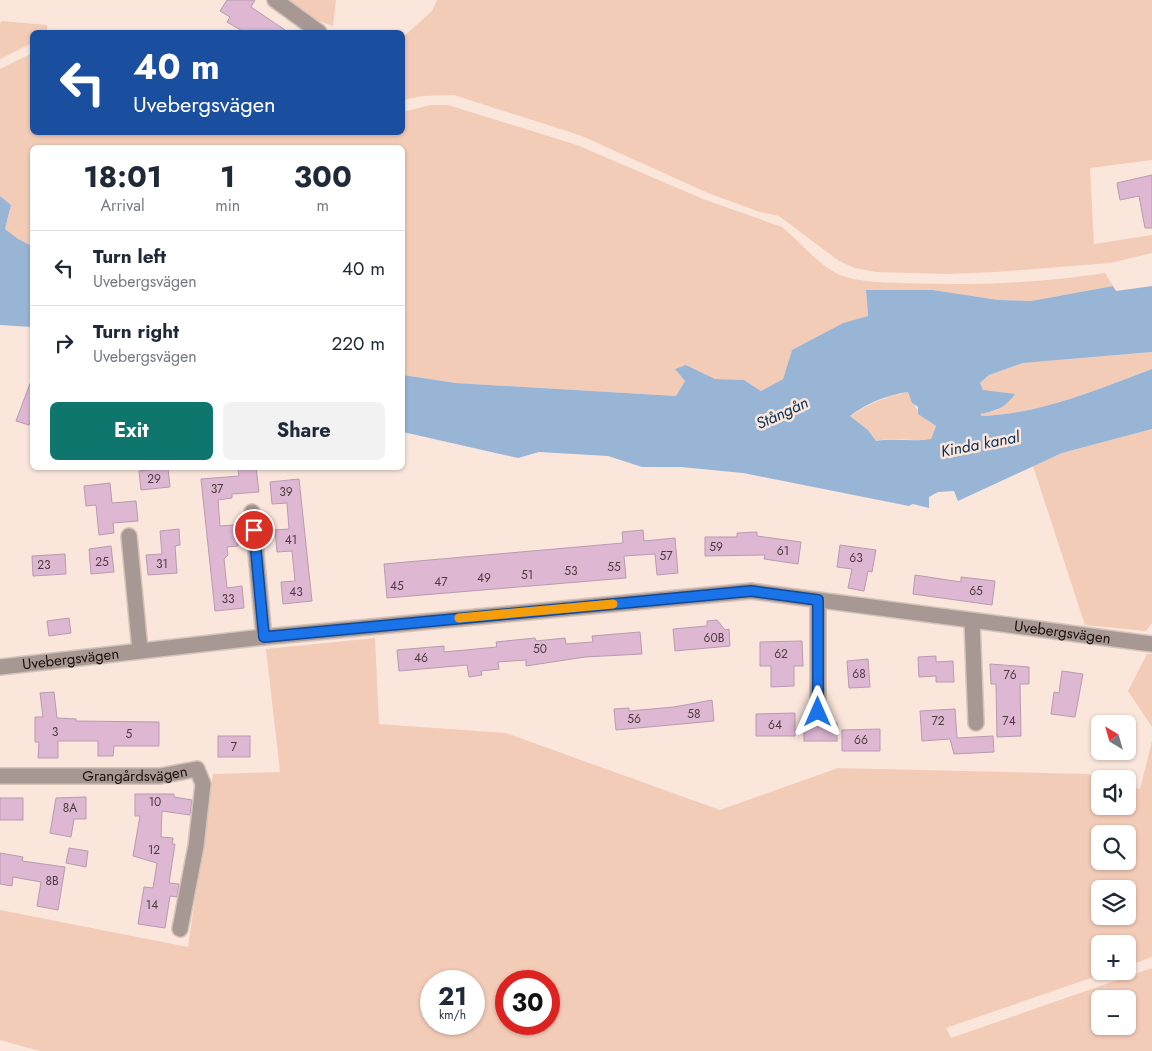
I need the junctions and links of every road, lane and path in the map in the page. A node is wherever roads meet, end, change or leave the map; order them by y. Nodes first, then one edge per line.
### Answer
1 (275, 0) edge
2 (316, 30) edge
3 (252, 512) dead end
4 (129, 536) dead end
5 (818, 600) junction
6 (972, 621) junction
7 (264, 637) junction
8 (1152, 644) edge
9 (140, 650) junction
10 (0, 667) edge
11 (818, 712) dead end
12 (976, 723) dead end
13 (0, 776) edge
14 (180, 929) dead end

1 - 2 street
3 - 7 street
4 - 9 street, Uvebergsvägen
5 - 6 street, Uvebergsvägen
5 - 7 street, Uvebergsvägen
5 - 11 street
6 - 8 street, Uvebergsvägen
6 - 12 street
7 - 9 street, Uvebergsvägen
9 - 10 street, Uvebergsvägen
13 - 14 street, Grangårdsvägen

